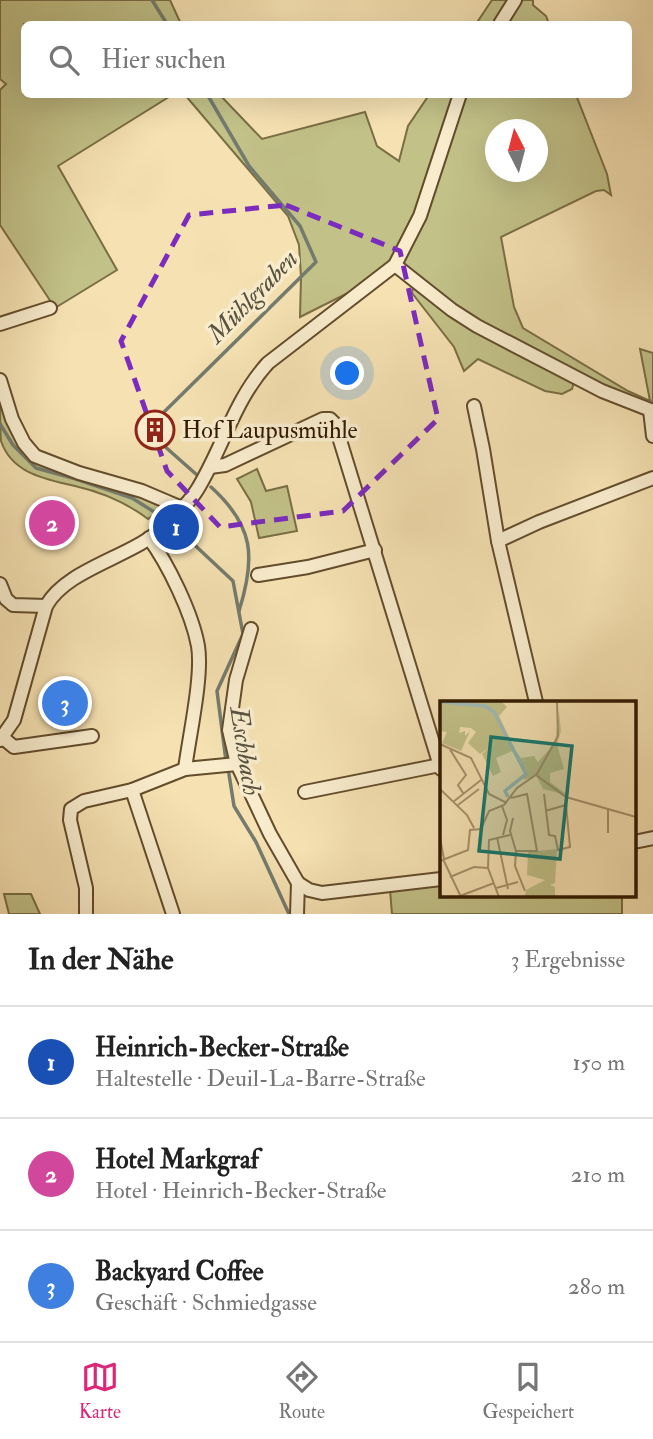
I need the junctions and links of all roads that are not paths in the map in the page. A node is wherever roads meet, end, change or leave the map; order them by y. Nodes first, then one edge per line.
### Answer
1 (515, 0) edge
2 (502, 21) edge
3 (459, 98) edge
4 (395, 265) junction
5 (50, 308) dead end
6 (0, 324) edge
7 (0, 380) edge
8 (474, 406) dead end
9 (651, 411) edge
10 (653, 436) edge
11 (209, 467) junction
12 (653, 478) edge
13 (182, 508) junction
14 (149, 537) junction
15 (498, 541) junction
16 (375, 550) junction
17 (258, 575) dead end
18 (0, 584) edge
19 (46, 606) junction
20 (251, 629) dead end
21 (536, 701) edge
22 (92, 736) dead end
23 (1, 739) edge
24 (237, 764) junction
25 (440, 764) edge
26 (440, 767) edge
27 (185, 769) junction
28 (132, 790) junction
29 (305, 792) dead end
30 (440, 879) edge
31 (298, 883) junction
32 (86, 914) edge
33 (173, 914) edge
34 (297, 914) edge

1 - 2 street
3 - 4 street
4 - 9 street
4 - 11 street
5 - 6 street
7 - 13 street
8 - 15 street
9 - 10 street
11 - 13 street
11 - 16 street
12 - 15 street
13 - 14 street
14 - 19 street
14 - 27 street
15 - 21 street
16 - 17 street
16 - 25 street
18 - 19 street
19 - 23 street
20 - 24 street
22 - 23 street
24 - 27 street
24 - 31 street
26 - 29 street
27 - 28 street
28 - 32 street
28 - 33 street
30 - 31 street
31 - 34 street

